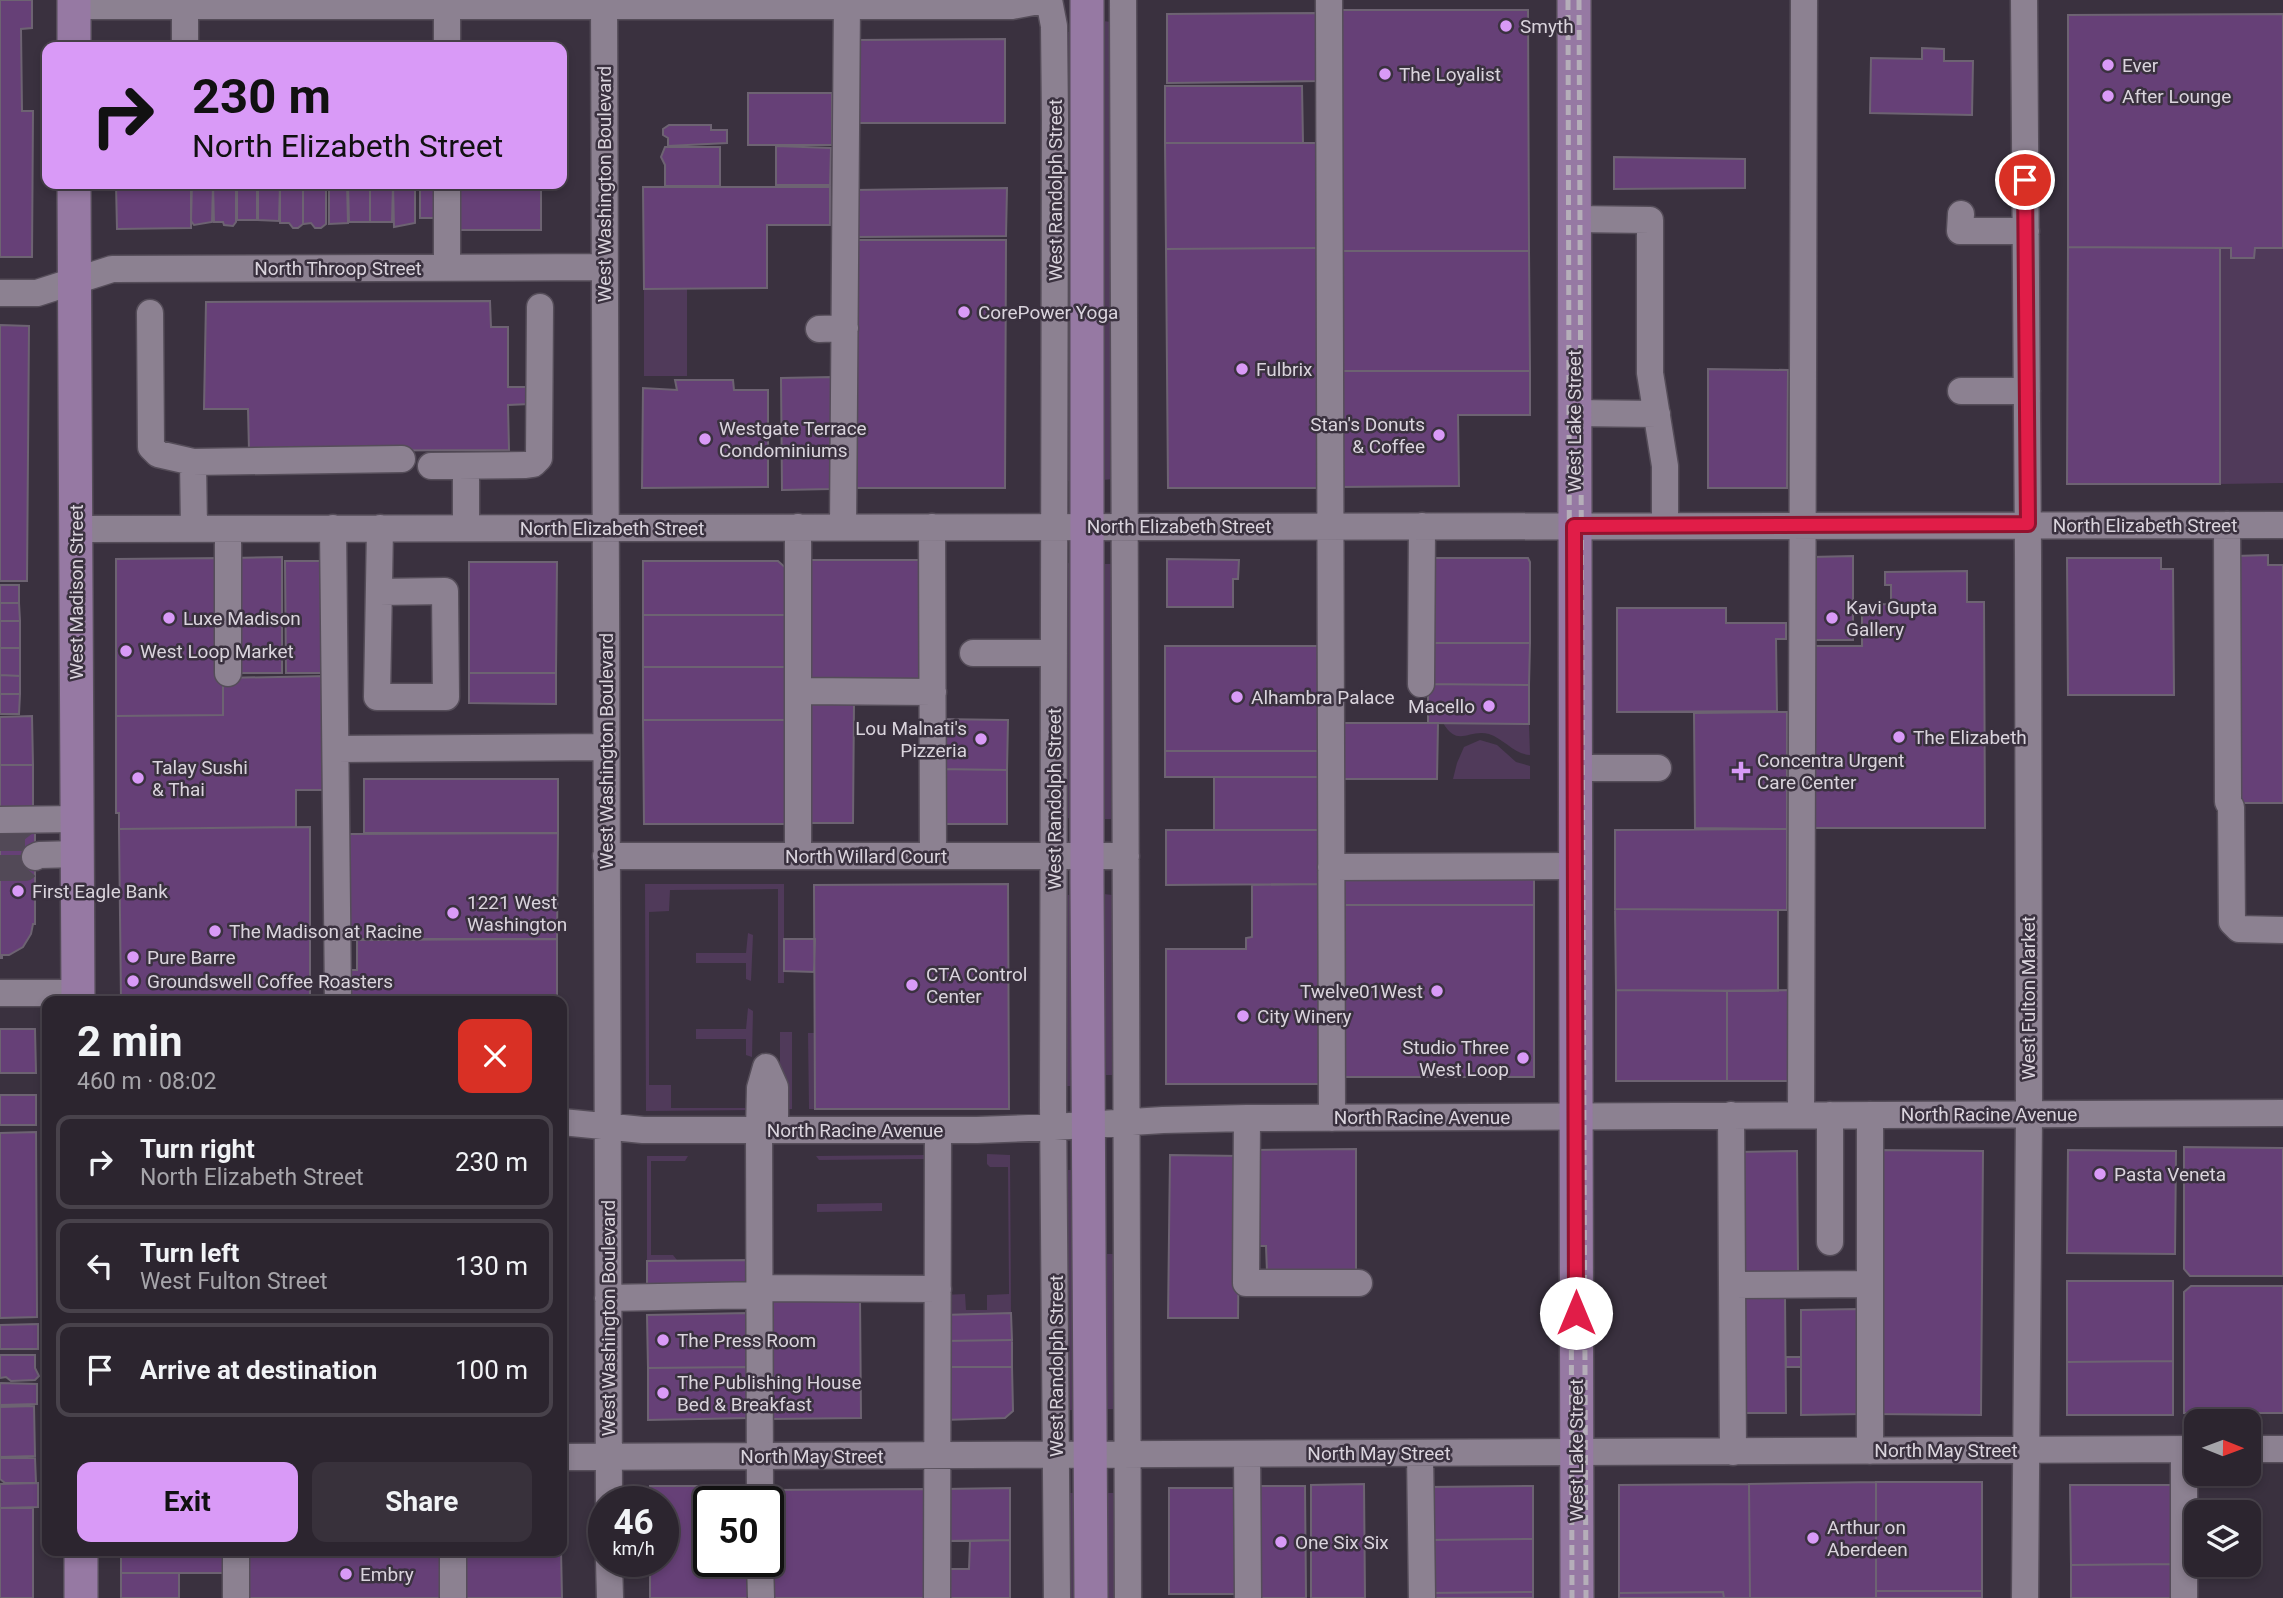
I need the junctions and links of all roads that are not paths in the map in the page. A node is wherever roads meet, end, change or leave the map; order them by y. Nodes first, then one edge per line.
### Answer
1 (1044, 0) edge
2 (1049, 0) edge
3 (1087, 0) edge
4 (1124, 0) edge
5 (1329, 0) edge
6 (1574, 0) edge
7 (1804, 0) edge
8 (2024, 0) edge
9 (74, 3) edge
10 (248, 3) edge
11 (368, 3) edge
12 (604, 3) edge
13 (847, 3) edge
14 (185, 6) junction
15 (447, 6) junction
16 (74, 42) edge
17 (185, 42) edge
18 (447, 42) edge
19 (74, 189) edge
20 (447, 189) edge
21 (1961, 214) dead end
22 (1574, 219) junction
23 (2026, 231) junction
24 (447, 267) junction
25 (604, 267) junction
26 (75, 280) junction
27 (0, 293) edge
28 (540, 307) dead end
29 (150, 313) dead end
30 (1961, 391) dead end
31 (2027, 391) junction
32 (1574, 413) junction
33 (1657, 414) junction
34 (402, 459) dead end
35 (193, 462) junction
36 (431, 466) dead end
37 (466, 466) junction
38 (2028, 524) junction
39 (2227, 525) junction
40 (2283, 525) edge
41 (1330, 526) junction
42 (1422, 526) junction
43 (1574, 526) junction
44 (1665, 526) junction
45 (1803, 526) junction
46 (798, 527) junction
47 (843, 527) junction
48 (932, 527) junction
49 (1054, 527) junction
50 (1087, 527) junction
51 (1125, 527) junction
52 (194, 528) junction
53 (228, 528) junction
54 (333, 528) junction
55 (380, 528) junction
56 (466, 528) junction
57 (605, 528) junction
58 (76, 529) junction
59 (379, 592) junction
60 (973, 653) dead end
61 (1054, 653) junction
62 (228, 673) dead end
63 (1421, 684) dead end
64 (799, 691) junction
65 (933, 692) junction
66 (606, 747) junction
67 (336, 749) junction
68 (1575, 768) junction
69 (1658, 768) dead end
70 (0, 820) edge
71 (77, 820) junction
72 (36, 854) tunnel mouth
73 (77, 854) junction
74 (606, 856) junction
75 (798, 856) junction
76 (933, 856) junction
77 (1053, 856) junction
78 (1087, 856) junction
79 (1126, 856) junction
80 (1575, 866) junction
81 (1331, 867) junction
82 (2283, 930) edge
83 (0, 993) edge
84 (58, 996) edge
85 (78, 996) edge
86 (338, 996) edge
87 (2029, 1114) junction
88 (2283, 1114) edge
89 (1731, 1115) junction
90 (1801, 1115) junction
91 (1830, 1115) junction
92 (1870, 1115) junction
93 (1575, 1116) junction
94 (1247, 1118) junction
95 (1332, 1118) junction
96 (1126, 1122) junction
97 (567, 1123) edge
98 (1088, 1125) junction
99 (607, 1127) junction
100 (1054, 1128) junction
101 (767, 1130) junction
102 (938, 1130) junction
103 (1830, 1242) dead end
104 (1359, 1283) dead end
105 (1870, 1284) junction
106 (1732, 1285) junction
107 (938, 1289) junction
108 (760, 1292) junction
109 (608, 1298) junction
110 (2184, 1449) edge
111 (2261, 1449) edge
112 (2283, 1449) edge
113 (2025, 1450) junction
114 (1870, 1451) junction
115 (1577, 1452) junction
116 (1733, 1452) junction
117 (1420, 1453) junction
118 (1091, 1454) junction
119 (1247, 1454) junction
120 (1056, 1455) junction
121 (1127, 1455) junction
122 (937, 1456) junction
123 (567, 1457) edge
124 (608, 1457) junction
125 (760, 1457) junction
126 (609, 1486) edge
127 (760, 1486) edge
128 (2189, 1486) edge
129 (81, 1556) edge
130 (236, 1556) edge
131 (453, 1556) edge
132 (609, 1577) edge
133 (760, 1577) edge
134 (81, 1598) edge
135 (236, 1598) edge
136 (453, 1598) edge
137 (610, 1598) edge
138 (761, 1598) edge
139 (937, 1598) edge
140 (1057, 1598) edge
141 (1091, 1598) edge
142 (1128, 1598) edge
143 (1248, 1598) edge
144 (1422, 1598) edge
145 (1577, 1598) edge
146 (2025, 1598) edge
147 (2184, 1598) edge

1 - 13 street
2 - 49 street, West Randolph Street
3 - 50 main road, West Randolph Street
4 - 51 street
5 - 41 street
6 - 22 main road, West Lake Street
7 - 45 street
8 - 23 street, West Fulton Market
9 - 14 street
9 - 16 main road
10 - 11 street
10 - 14 street
11 - 15 street
12 - 13 street
12 - 15 street
12 - 25 street, West Washington Boulevard
13 - 47 street
14 - 17 street
15 - 18 street
19 - 26 main road, West Madison Street
20 - 24 street
21 - 23 street
22 - 32 main road, West Lake Street
22 - 33 street
23 - 31 street, West Fulton Market
24 - 25 street, North Throop Street
24 - 26 street, North Throop Street
25 - 57 street, West Washington Boulevard
26 - 27 street, North Throop Street
26 - 58 main road, West Madison Street
28 - 37 street
29 - 35 street
30 - 31 street
31 - 38 street, West Fulton Market
32 - 33 street
32 - 43 main road, West Lake Street
33 - 44 street
34 - 35 street
35 - 52 street
36 - 37 street
37 - 56 street
38 - 39 street, North Elizabeth Street
38 - 45 street, North Elizabeth Street
38 - 87 street, West Fulton Market
39 - 40 street, North Elizabeth Street
39 - 82 street
41 - 42 street, North Elizabeth Street
41 - 51 street, North Elizabeth Street
41 - 81 street
42 - 43 street, North Elizabeth Street
42 - 63 street
43 - 44 street, North Elizabeth Street
43 - 68 main road, West Lake Street
44 - 45 street, North Elizabeth Street
45 - 90 street
46 - 47 street, North Elizabeth Street
46 - 57 street, North Elizabeth Street
46 - 64 street
47 - 48 street, North Elizabeth Street
48 - 49 street, North Elizabeth Street
48 - 65 street
49 - 50 street, North Elizabeth Street
49 - 61 street, West Randolph Street
50 - 51 street, North Elizabeth Street
50 - 78 main road, West Randolph Street
51 - 79 street
52 - 53 street, North Elizabeth Street
52 - 58 street, North Elizabeth Street
53 - 54 street, North Elizabeth Street
53 - 62 street
54 - 55 street, North Elizabeth Street
54 - 67 street
55 - 56 street, North Elizabeth Street
55 - 59 street
56 - 57 street, North Elizabeth Street
57 - 66 street, West Washington Boulevard
58 - 71 main road, West Madison Street
59 - 59 street
60 - 61 street
61 - 77 street, West Randolph Street
64 - 65 street
64 - 75 street
65 - 76 street
66 - 67 street
66 - 74 street, West Washington Boulevard
67 - 86 street
68 - 69 street
68 - 80 main road, West Lake Street
70 - 71 street
71 - 73 main road, West Madison Street
72 - 73 street
73 - 85 main road, West Madison Street
74 - 75 street, North Willard Court
74 - 99 street, West Washington Boulevard
75 - 76 street, North Willard Court
76 - 77 street, North Willard Court
77 - 78 street, North Willard Court
77 - 100 street, West Randolph Street
78 - 79 street, North Willard Court
78 - 98 main road, West Randolph Street
79 - 96 street
80 - 81 street
80 - 93 main road, West Lake Street
81 - 95 street
83 - 84 street
87 - 88 street, North Racine Avenue
87 - 92 street, North Racine Avenue
87 - 113 street, West Fulton Market
89 - 90 street, North Racine Avenue
89 - 93 street, North Racine Avenue
89 - 106 street
90 - 91 street, North Racine Avenue
91 - 92 street, North Racine Avenue
91 - 103 street
92 - 105 street
93 - 95 street, North Racine Avenue
93 - 115 main road, West Lake Street
94 - 95 street, North Racine Avenue
94 - 96 street, North Racine Avenue
94 - 104 street
96 - 98 street, North Racine Avenue
96 - 121 street
97 - 99 street, North Racine Avenue
98 - 100 street, North Racine Avenue
98 - 118 main road, West Randolph Street
99 - 101 street, North Racine Avenue
99 - 109 street, West Washington Boulevard
100 - 102 street, North Racine Avenue
100 - 120 street, West Randolph Street
101 - 102 street, North Racine Avenue
101 - 108 street
102 - 107 street
105 - 106 street
105 - 114 street
106 - 116 street
107 - 108 street
107 - 122 street
108 - 109 street
108 - 125 street
109 - 124 street, West Washington Boulevard
110 - 113 street, North May Street
111 - 112 street
113 - 114 street, North May Street
113 - 146 street, West Fulton Market
114 - 116 street, North May Street
115 - 116 street, North May Street
115 - 117 street, North May Street
115 - 145 main road, West Lake Street
117 - 119 street, North May Street
117 - 144 street
118 - 120 street, North May Street
118 - 121 street, North May Street
118 - 141 main road, West Randolph Street
119 - 121 street, North May Street
119 - 143 street
120 - 122 street, North May Street
120 - 140 street, West Randolph Street
121 - 142 street
122 - 125 street, North May Street
122 - 139 street
123 - 124 street, North May Street
124 - 125 street, North May Street
124 - 126 street, West Washington Boulevard
125 - 127 street
128 - 147 street
129 - 134 main road
130 - 135 street
131 - 136 street
132 - 137 street
133 - 138 street

